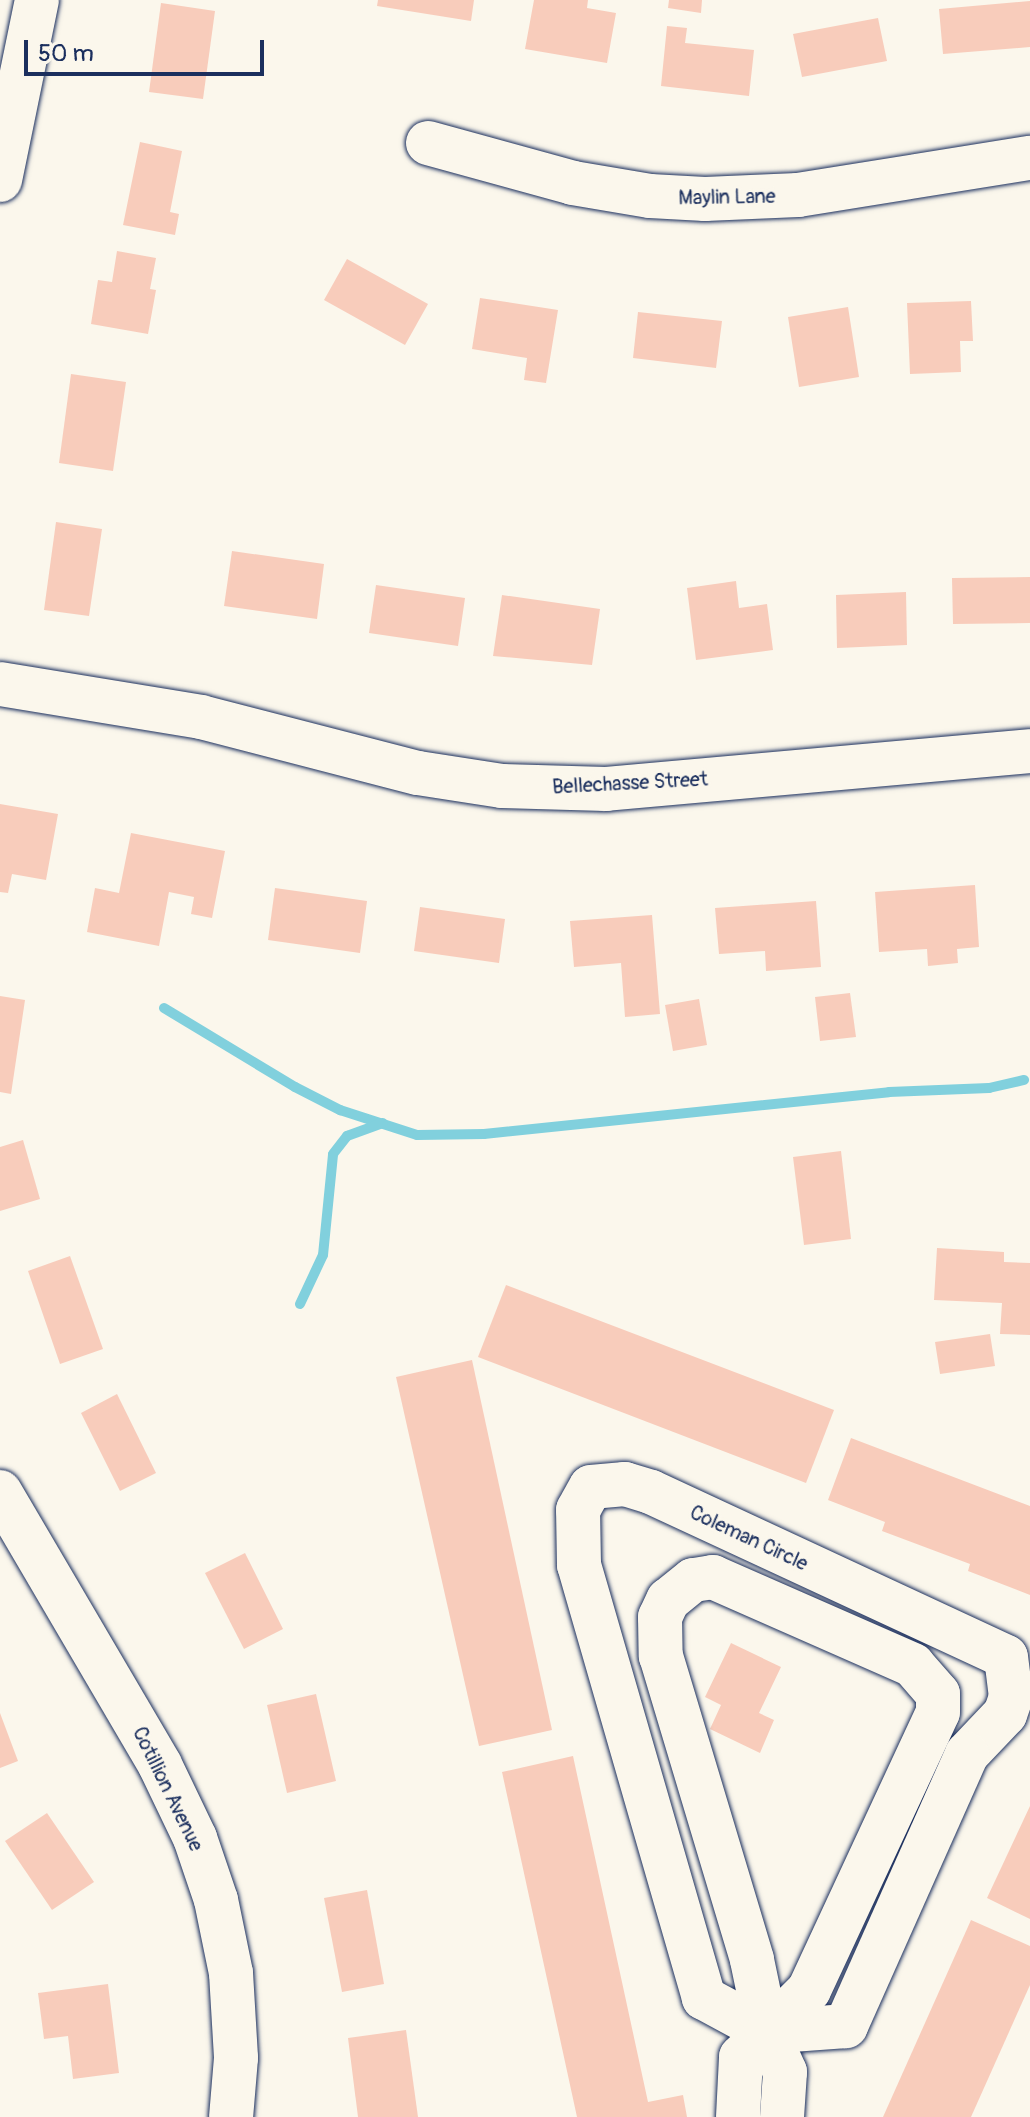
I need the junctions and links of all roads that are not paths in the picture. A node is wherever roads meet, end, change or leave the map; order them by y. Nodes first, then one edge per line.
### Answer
1 (37, 0) edge
2 (428, 143) dead end
3 (1030, 158) edge
4 (0, 180) edge
5 (0, 684) edge
6 (1030, 751) edge
7 (0, 1492) edge
8 (767, 1546) junction
9 (741, 1589) junction
10 (661, 1656) junction
11 (607, 1662) junction
12 (922, 1745) junction
13 (967, 1754) junction
14 (767, 2032) junction
15 (231, 2117) edge
16 (738, 2117) edge
17 (782, 2117) edge

1 - 4 street
2 - 3 street, Maylin Lane
5 - 6 street, Bellechasse Street
7 - 15 street, Cotillion Avenue
8 - 9 street
8 - 11 street, Coleman Circle
8 - 13 street, Coleman Circle
9 - 10 street
9 - 12 street
10 - 11 street
10 - 14 street
11 - 14 street, Coleman Circle
12 - 13 street
12 - 14 street
13 - 14 street, Coleman Circle
14 - 16 street
14 - 17 street

